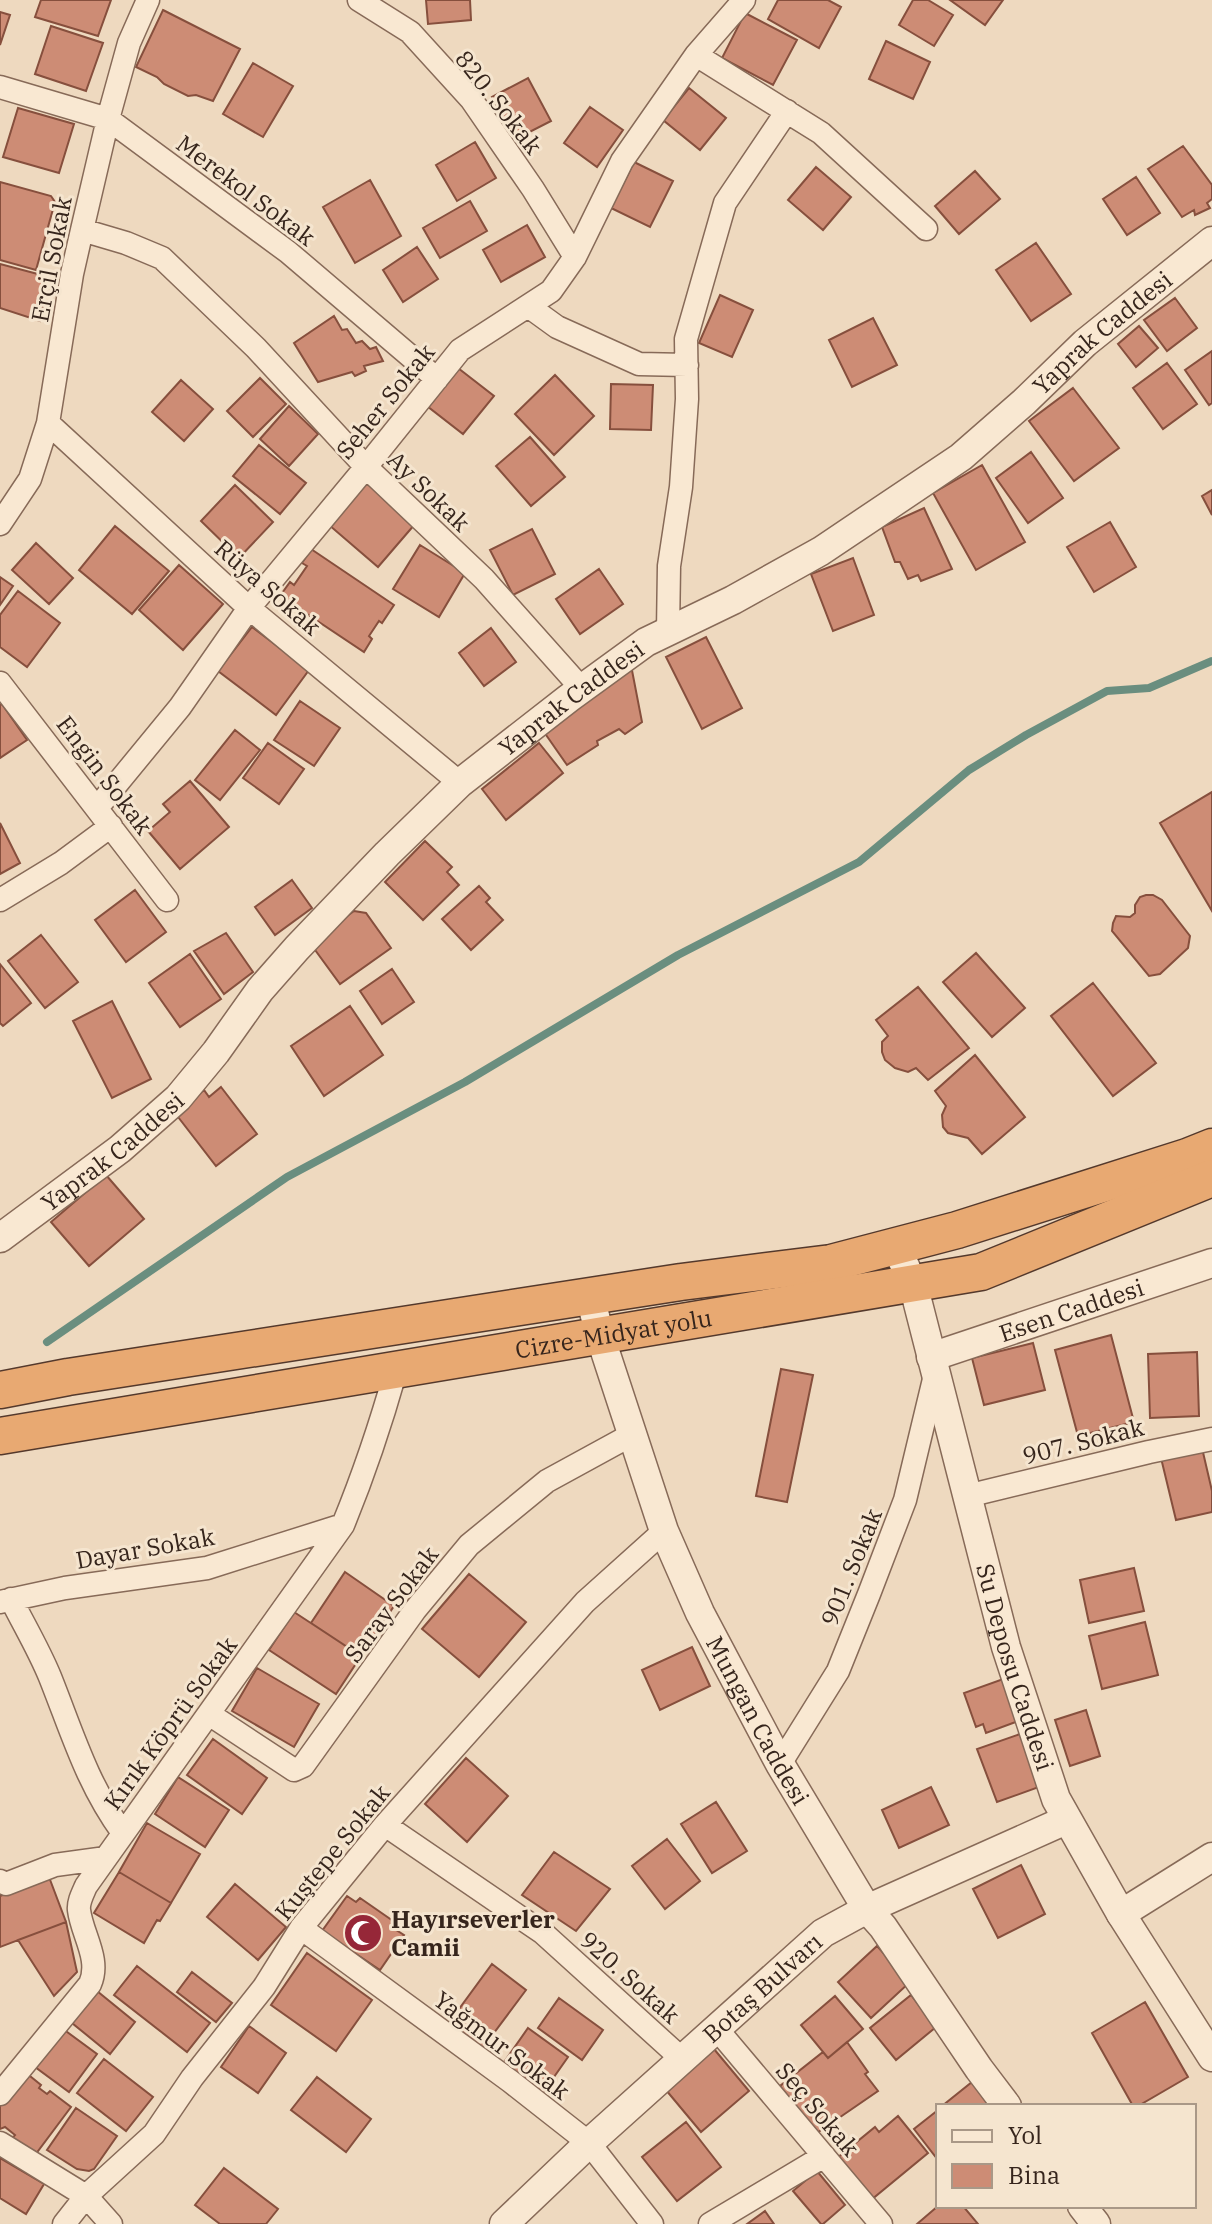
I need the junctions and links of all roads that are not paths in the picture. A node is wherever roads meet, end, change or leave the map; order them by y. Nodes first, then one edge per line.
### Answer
1 (148, 0) edge
2 (359, 0) edge
3 (744, 0) edge
4 (696, 55) junction
5 (0, 87) edge
6 (787, 111) junction
7 (108, 119) junction
8 (926, 229) dead end
9 (82, 230) junction
10 (1212, 241) edge
11 (575, 257) junction
12 (528, 306) junction
13 (687, 365) junction
14 (437, 379) junction
15 (48, 423) junction
16 (366, 467) junction
17 (0, 524) edge
18 (249, 608) junction
19 (668, 631) junction
20 (0, 683) edge
21 (582, 689) junction
22 (460, 783) junction
23 (104, 817) junction
24 (0, 900) edge
25 (167, 900) dead end
26 (1212, 1147) edge
27 (1212, 1178) edge
28 (0, 1238) edge
29 (896, 1246) junction
30 (1212, 1263) edge
31 (913, 1284) junction
32 (590, 1296) junction
33 (600, 1336) junction
34 (934, 1365) junction
35 (396, 1370) junction
36 (0, 1390) edge
37 (633, 1434) junction
38 (0, 1436) edge
39 (1212, 1439) edge
40 (967, 1496) junction
41 (343, 1525) junction
42 (664, 1531) junction
43 (6, 1601) edge
44 (209, 1714) junction
45 (780, 1764) junction
46 (1066, 1820) junction
47 (385, 1825) junction
48 (123, 1833) junction
49 (1212, 1857) edge
50 (106, 1858) junction
51 (0, 1881) edge
52 (867, 1909) junction
53 (1121, 1914) junction
54 (301, 1928) junction
55 (716, 2028) junction
56 (1212, 2057) edge
57 (682, 2059) junction
58 (0, 2094) edge
59 (1005, 2104) edge
60 (0, 2143) edge
61 (589, 2143) junction
62 (824, 2156) junction
63 (86, 2196) junction
64 (1084, 2208) edge
65 (64, 2224) edge
66 (111, 2224) edge
67 (504, 2224) edge
68 (652, 2224) edge
69 (710, 2224) edge
70 (881, 2224) edge
71 (1096, 2224) edge

1 - 7 street, Erçil Sokak
2 - 11 street, 820. Sokak
3 - 4 street, Seher Sokak
4 - 6 street
4 - 11 street, Seher Sokak
5 - 7 street, Merekol Sokak
6 - 8 street
6 - 13 street
7 - 9 street, Erçil Sokak
7 - 14 street, Merekol Sokak
9 - 15 street, Erçil Sokak
9 - 16 street, Ay Sokak
10 - 19 street, Yaprak Caddesi
11 - 12 street, Seher Sokak
12 - 13 street
12 - 14 street, Seher Sokak
13 - 19 street
14 - 16 street, Seher Sokak
15 - 17 street, Erçil Sokak
15 - 18 street, Rüya Sokak
16 - 18 street, Seher Sokak
16 - 21 street, Ay Sokak
18 - 22 street, Rüya Sokak
18 - 23 street, Seher Sokak
19 - 21 street, Yaprak Caddesi
20 - 23 street, Engin Sokak
21 - 22 street, Yaprak Caddesi
22 - 28 street, Yaprak Caddesi
23 - 24 street, Seher Sokak
23 - 25 street, Engin Sokak
26 - 29 highway, Cizre-Midyat yolu
27 - 31 highway, Cizre-Midyat yolu
29 - 31 street, Su Deposu Caddesi
29 - 32 highway, Cizre-Midyat yolu
30 - 34 street, Esen Caddesi
31 - 33 highway, Cizre-Midyat yolu
31 - 34 street, Su Deposu Caddesi
32 - 33 street, Mungan Caddesi
32 - 36 highway, Cizre-Midyat yolu
33 - 35 highway, Cizre-Midyat yolu
33 - 37 street, Mungan Caddesi
34 - 40 street, Su Deposu Caddesi
34 - 45 street, 901. Sokak
35 - 38 highway, Cizre-Midyat yolu
35 - 41 street, Kırık Köprü Sokak
37 - 42 street, Mungan Caddesi
37 - 44 street, Saray Sokak
39 - 40 street, 907. Sokak
40 - 46 street, Su Deposu Caddesi
41 - 43 street, Dayar Sokak
41 - 44 street, Kırık Köprü Sokak
42 - 45 street, Mungan Caddesi
42 - 47 street, Kuştepe Sokak
43 - 48 street
44 - 48 street, Kırık Köprü Sokak
45 - 52 street, Mungan Caddesi
46 - 52 street, Botaş Bulvarı
46 - 53 street, Su Deposu Caddesi
47 - 54 street, Kuştepe Sokak
47 - 57 street, 920. Sokak
48 - 50 street, Kırık Köprü Sokak
49 - 53 street
50 - 51 street
50 - 58 street, Kırık Köprü Sokak
52 - 55 street, Botaş Bulvarı
52 - 59 street, Mungan Caddesi
53 - 56 street, Su Deposu Caddesi
54 - 61 street, Yağmur Sokak
54 - 63 street, Kuştepe Sokak
55 - 57 street, Botaş Bulvarı
55 - 62 street, Seç Sokak
57 - 61 street, Botaş Bulvarı
60 - 63 street
61 - 67 street, Botaş Bulvarı
61 - 68 street, Yağmur Sokak
62 - 69 street
62 - 70 street, Seç Sokak
63 - 65 street, Kuştepe Sokak
63 - 66 street
64 - 71 street

